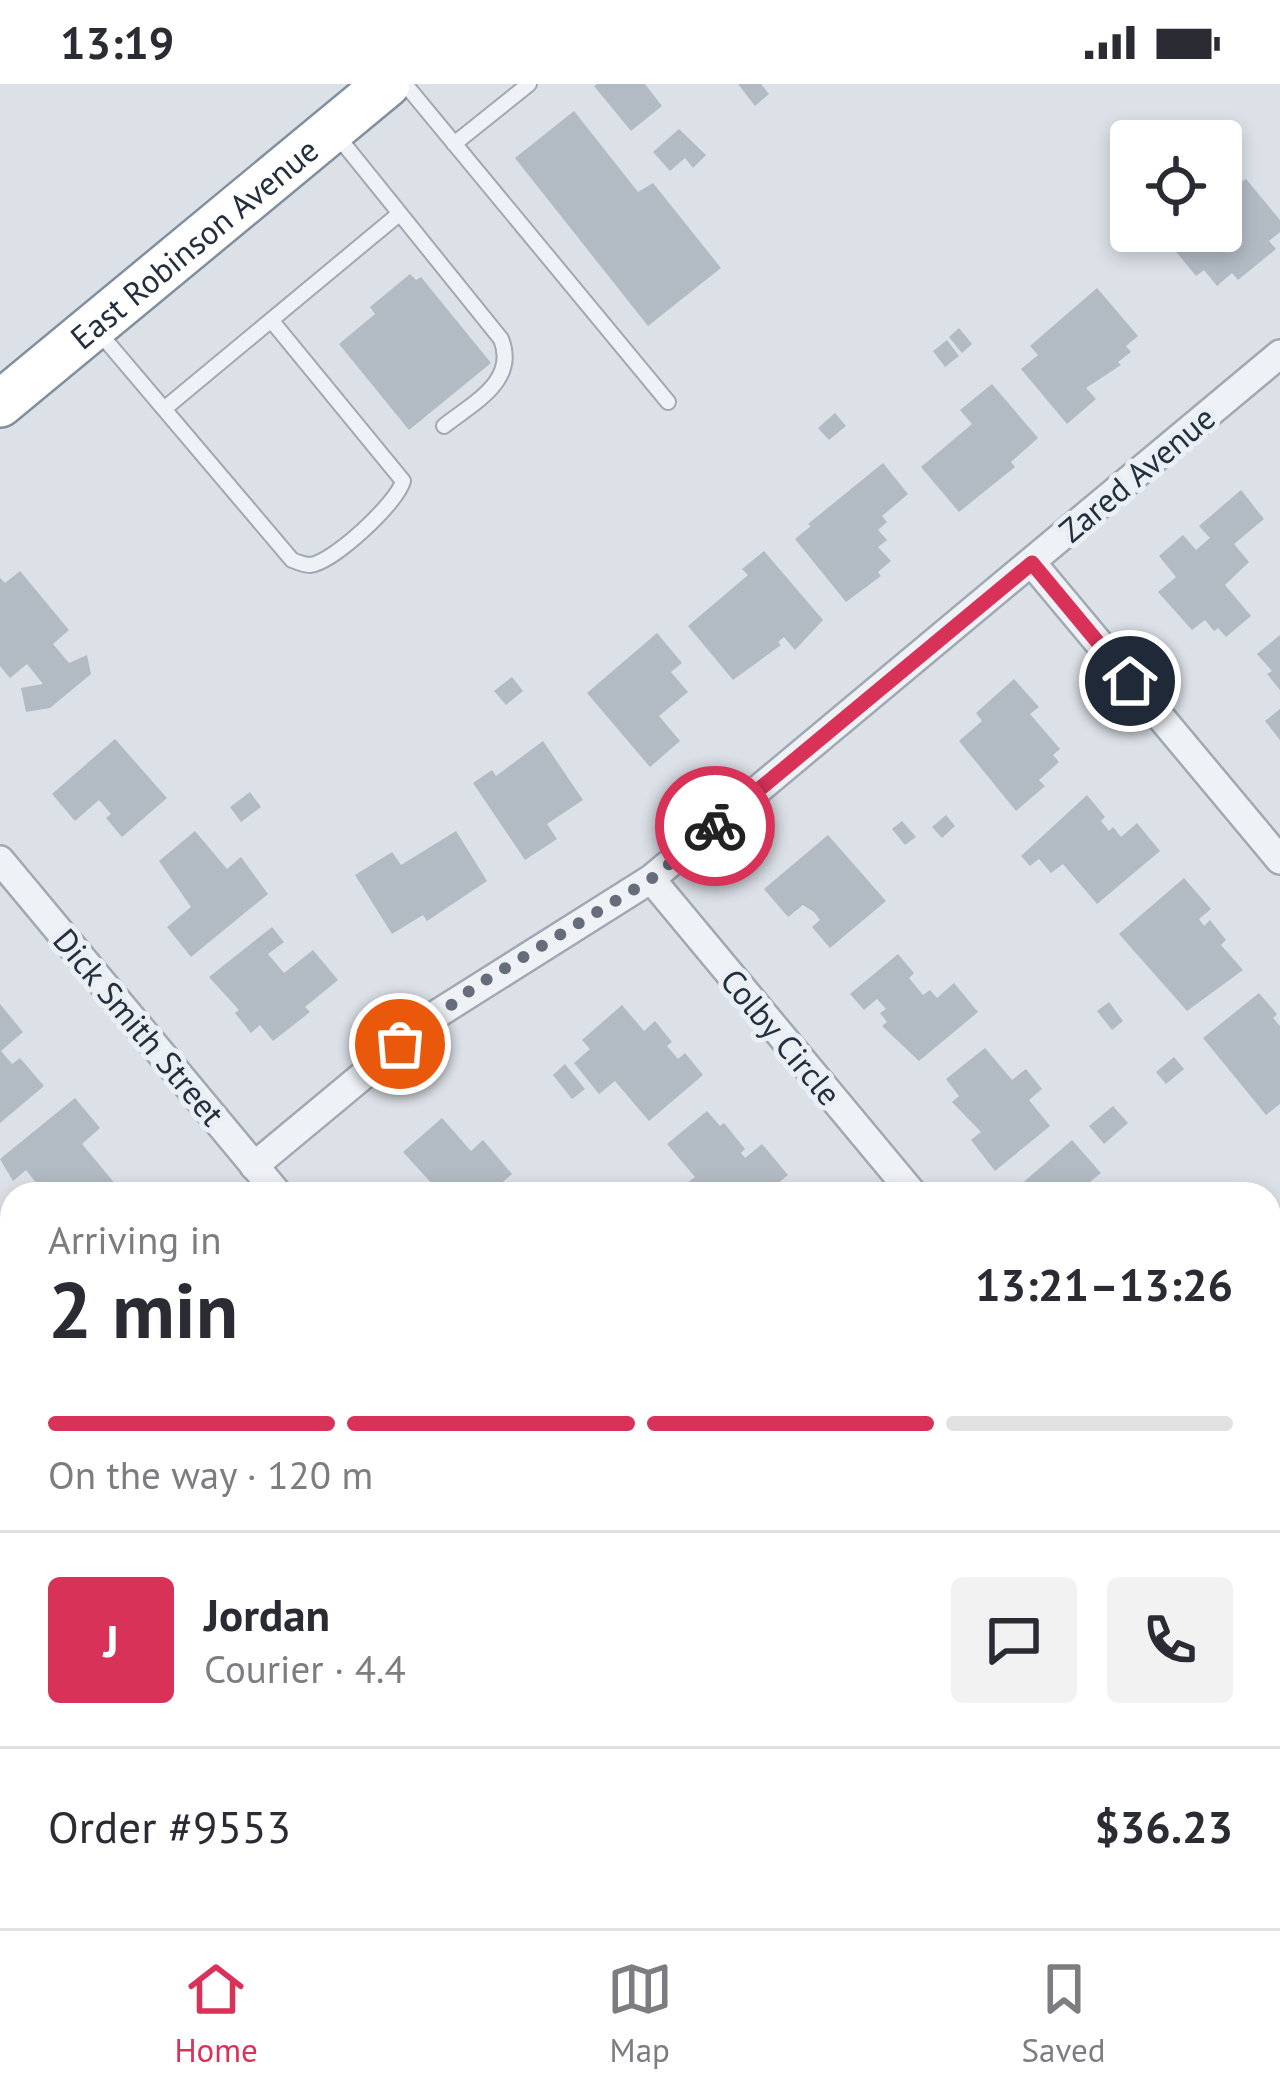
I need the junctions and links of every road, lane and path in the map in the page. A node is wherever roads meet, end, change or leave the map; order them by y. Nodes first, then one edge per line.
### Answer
1 (387, 84) edge
2 (405, 84) edge
3 (529, 84) edge
4 (332, 130) junction
5 (454, 144) junction
6 (399, 214) junction
7 (271, 320) junction
8 (94, 326) junction
9 (1280, 354) edge
10 (668, 402) dead end
11 (0, 404) edge
12 (164, 409) junction
13 (444, 426) dead end
14 (1032, 563) junction
15 (0, 860) edge
16 (1280, 860) edge
17 (651, 879) junction
18 (254, 1166) junction
19 (268, 1182) edge
20 (903, 1182) edge

1 - 4 highway, East Robinson Avenue
2 - 5 lane
3 - 5 lane
4 - 6 lane
4 - 8 highway, East Robinson Avenue
5 - 10 lane
6 - 7 lane
6 - 13 lane
7 - 12 lane
7 - 12 lane
8 - 11 highway, East Robinson Avenue
8 - 12 lane
9 - 14 street, Zared Avenue
14 - 16 street
14 - 17 street, Zared Avenue
15 - 18 street, Dick Smith Street
17 - 18 street, Zared Avenue
17 - 20 street, Colby Circle
18 - 19 street, Dick Smith Street

